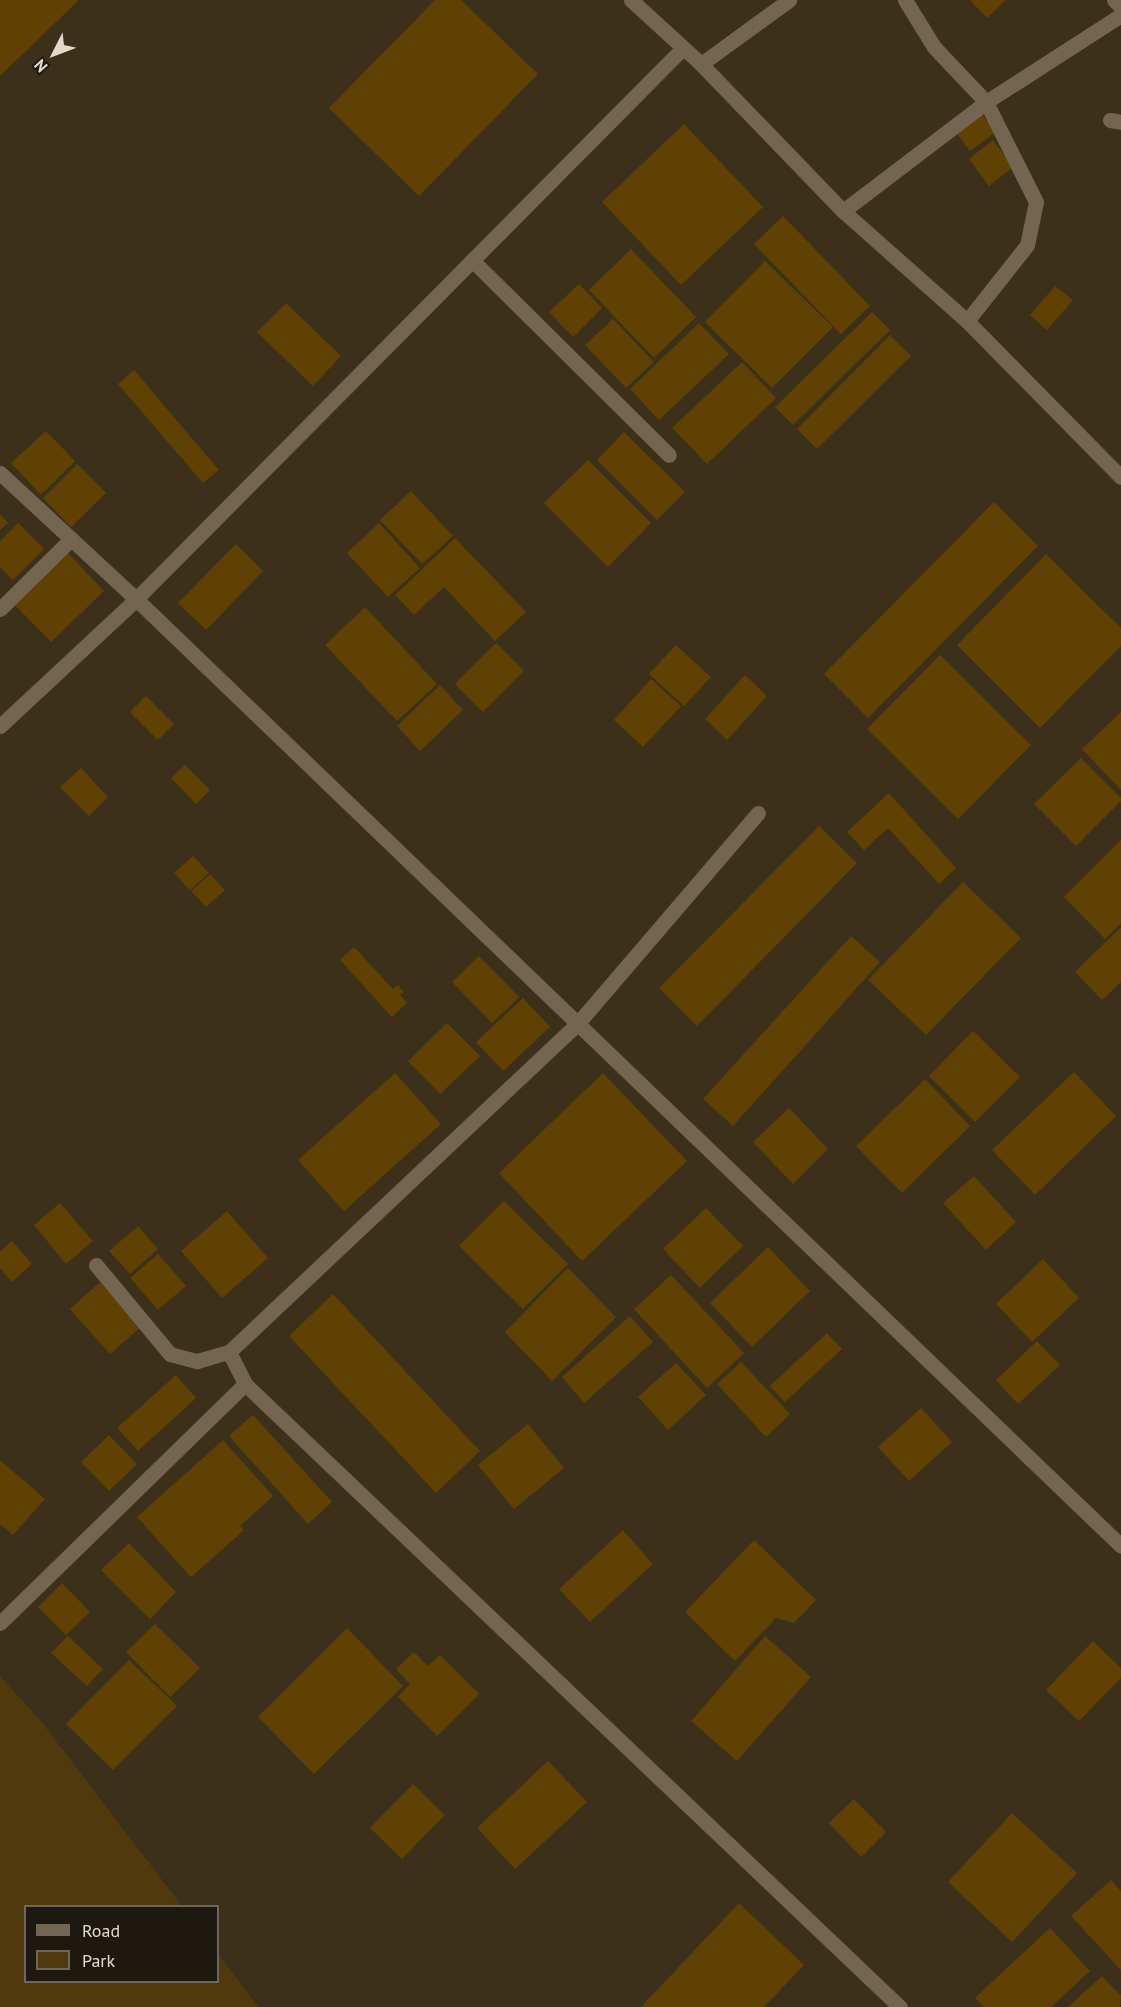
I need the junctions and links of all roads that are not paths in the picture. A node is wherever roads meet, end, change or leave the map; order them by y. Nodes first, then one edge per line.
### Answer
1 (631, 0) edge
2 (789, 0) edge
3 (905, 0) edge
4 (1114, 0) edge
5 (1121, 7) edge
6 (1121, 15) edge
7 (683, 48) junction
8 (701, 64) junction
9 (986, 102) junction
10 (843, 211) junction
11 (472, 260) junction
12 (967, 321) junction
13 (669, 455) dead end
14 (0, 473) edge
15 (1121, 477) edge
16 (70, 539) junction
17 (136, 599) junction
18 (0, 609) edge
19 (0, 726) edge
20 (758, 813) dead end
21 (576, 1025) junction
22 (96, 1265) dead end
23 (229, 1352) junction
24 (245, 1384) junction
25 (1121, 1546) edge
26 (0, 1623) edge
27 (900, 2007) edge

1 - 7 street
2 - 8 street
3 - 9 street
4 - 5 street
6 - 9 street
7 - 8 street
7 - 11 street
8 - 10 street
9 - 10 street
9 - 12 street
10 - 12 street
11 - 13 street
11 - 17 street
12 - 15 street
14 - 16 street
16 - 17 street
16 - 18 street
17 - 19 street
17 - 21 street
20 - 21 street
21 - 23 street
21 - 25 street
22 - 23 street
23 - 24 street
24 - 26 street
24 - 27 street

